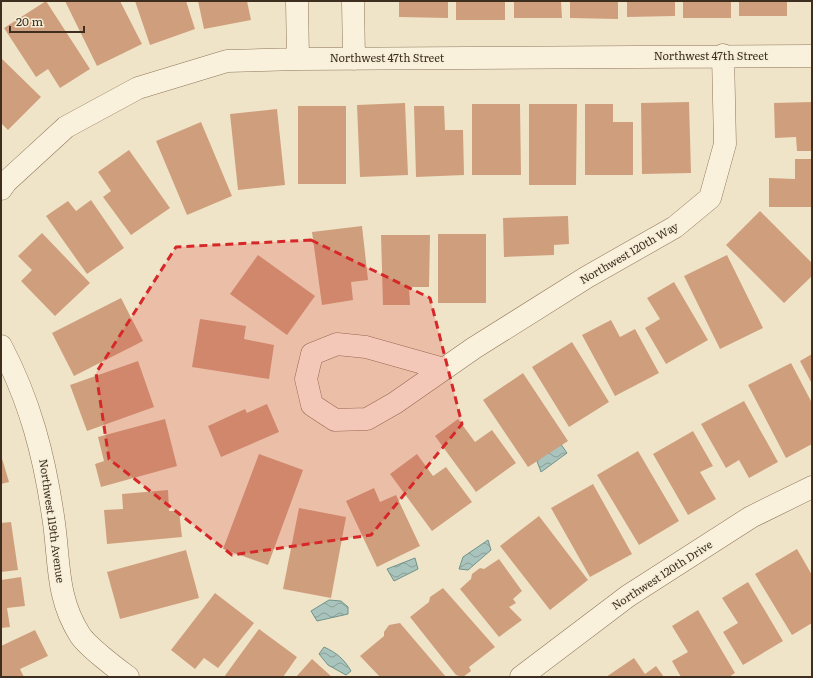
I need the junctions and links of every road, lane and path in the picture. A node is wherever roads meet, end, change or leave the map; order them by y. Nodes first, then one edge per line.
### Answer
1 (297, 1) edge
2 (353, 1) edge
3 (723, 55) junction
4 (812, 56) edge
5 (354, 58) junction
6 (298, 59) junction
7 (1, 189) edge
8 (1, 346) edge
9 (444, 369) junction
10 (812, 487) edge
11 (128, 677) edge
12 (521, 677) edge

1 - 6 street
2 - 5 street
3 - 4 street, Northwest 47th Street
3 - 5 street, Northwest 47th Street
3 - 9 street, Northwest 120th Way
5 - 6 street, Northwest 47th Street
6 - 7 street, Northwest 47th Street
8 - 11 street, Northwest 119th Avenue
9 - 9 street, Northwest 120th Way
10 - 12 street, Northwest 120th Drive

